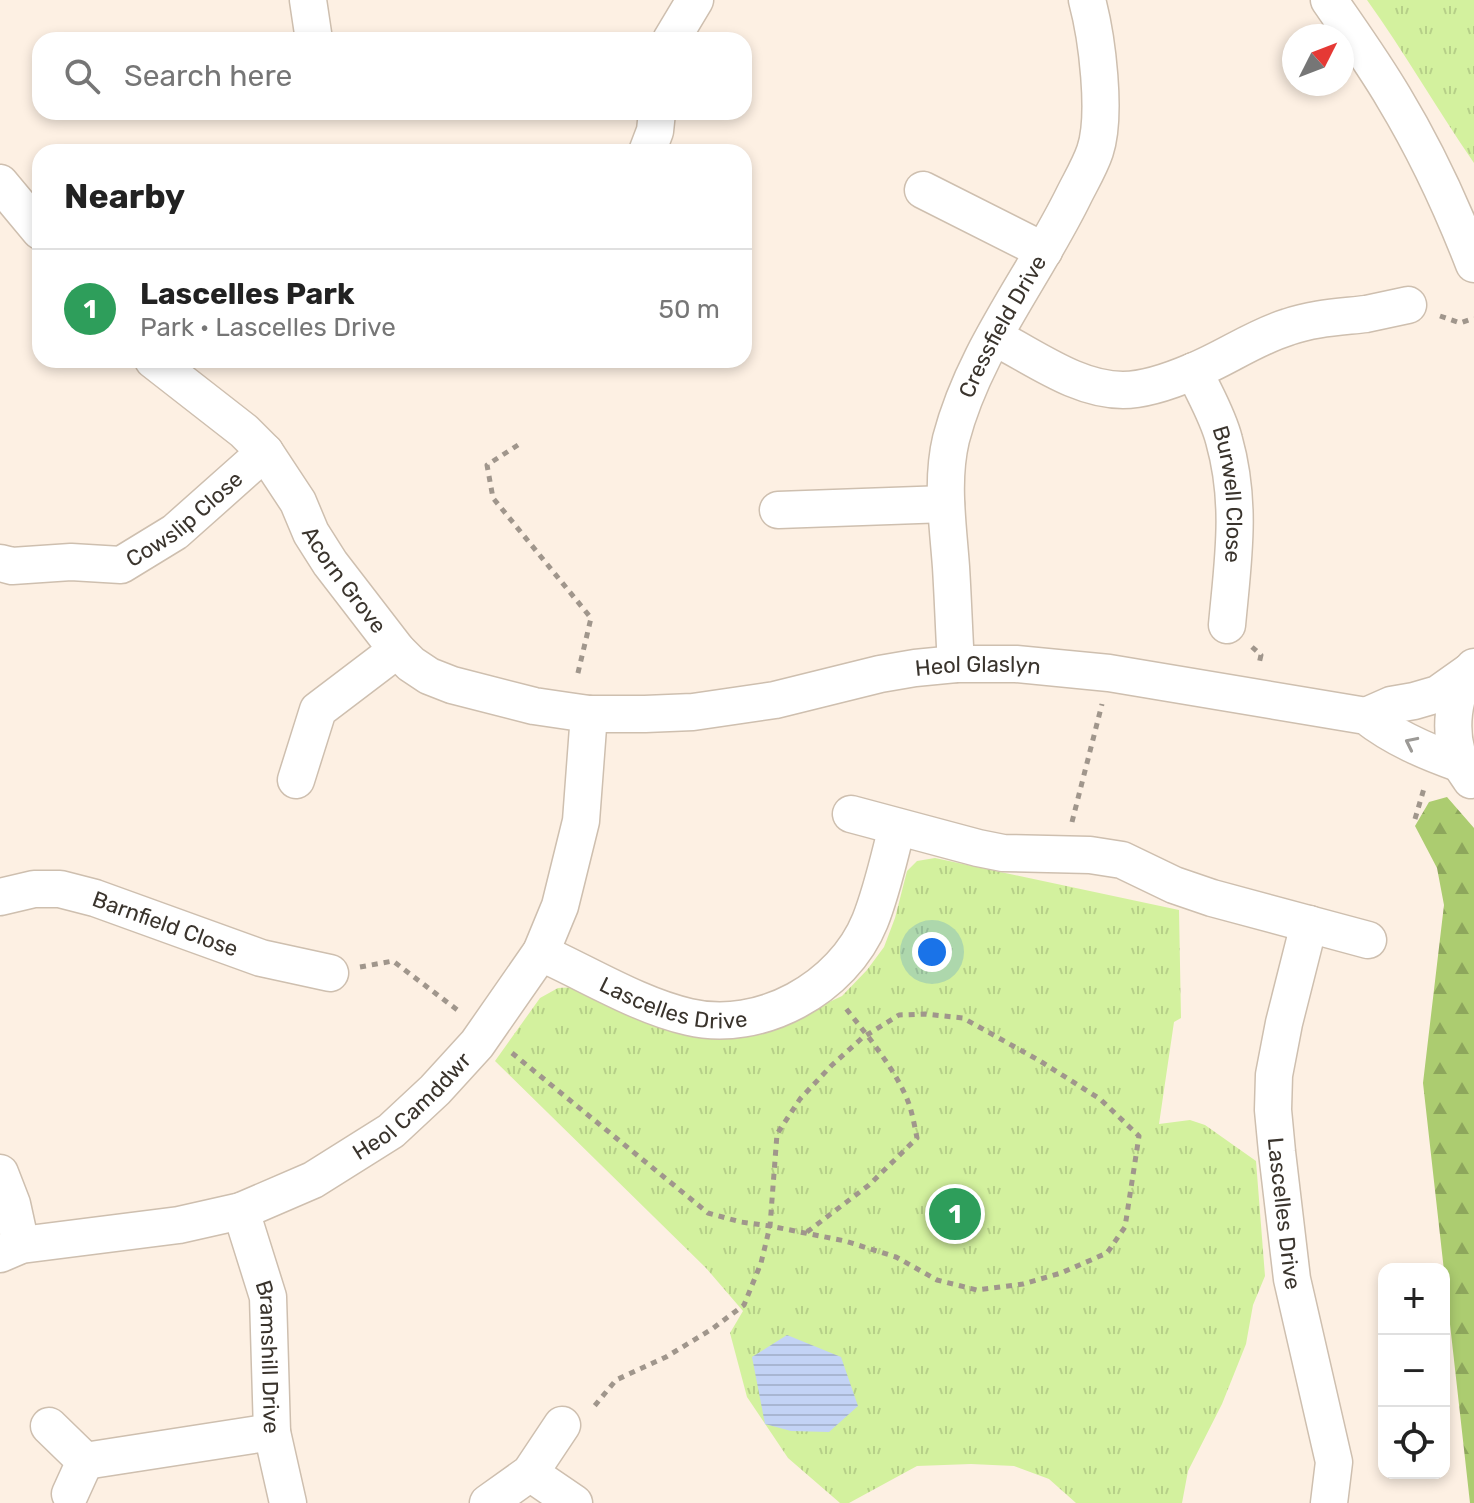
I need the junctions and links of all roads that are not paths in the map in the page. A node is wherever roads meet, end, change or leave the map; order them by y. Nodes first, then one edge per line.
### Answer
1 (308, 0) edge
2 (695, 0) edge
3 (1087, 0) edge
4 (1329, 0) edge
5 (313, 32) edge
6 (676, 32) edge
7 (656, 120) edge
8 (650, 144) edge
9 (0, 183) edge
10 (923, 190) dead end
11 (32, 221) edge
12 (1044, 251) junction
13 (1474, 264) edge
14 (1408, 305) dead end
15 (994, 337) junction
16 (163, 368) edge
17 (1194, 371) junction
18 (265, 452) junction
19 (946, 504) junction
20 (778, 510) dead end
21 (0, 563) edge
22 (1227, 625) road end
23 (397, 650) junction
24 (956, 664) junction
25 (1472, 670) edge
26 (579, 713) junction
27 (1366, 716) junction
28 (1467, 774) edge
29 (296, 780) dead end
30 (851, 814) dead end
31 (897, 827) junction
32 (0, 897) edge
33 (1309, 924) junction
34 (1368, 940) dead end
35 (541, 952) junction
36 (330, 973) road end
37 (0, 1173) edge
38 (241, 1211) junction
39 (11, 1250) edge
40 (562, 1425) road end
41 (49, 1426) dead end
42 (272, 1432) junction
43 (85, 1461) junction
44 (530, 1473) junction
45 (70, 1494) dead end
46 (288, 1503) edge
47 (488, 1503) edge
48 (574, 1503) edge
49 (1329, 1503) edge

1 - 5 street
2 - 6 street
3 - 12 street, Cressfield Drive
4 - 13 street
7 - 8 street
9 - 11 street
10 - 12 street
12 - 15 street, Cressfield Drive
14 - 17 street
15 - 17 street
15 - 19 street, Cressfield Drive
16 - 18 street, Acorn Grove
17 - 22 street, Burwell Close
18 - 21 street, Cowslip Close
18 - 23 street, Acorn Grove
19 - 20 street
19 - 24 street, Cressfield Drive
23 - 26 street, Acorn Grove
23 - 29 street
24 - 26 street, Heol Glaslyn
24 - 27 street, Heol Glaslyn
25 - 27 street, Heol Glaslyn
25 - 28 street
26 - 35 street, Heol Camddwr
28 -> 27 street, Heol Glaslyn
30 - 31 street
31 - 33 street
31 - 35 street, Lascelles Drive
32 - 36 street, Barnfield Close
33 - 34 street
33 - 49 street, Lascelles Drive
35 - 38 street, Heol Camddwr
37 - 39 street
38 - 39 street, Heol Camddwr
38 - 42 street, Bramshill Drive
40 - 44 street
41 - 43 street
42 - 43 street
42 - 46 street, Bramshill Drive
43 - 45 street
44 - 47 street
44 - 48 street

